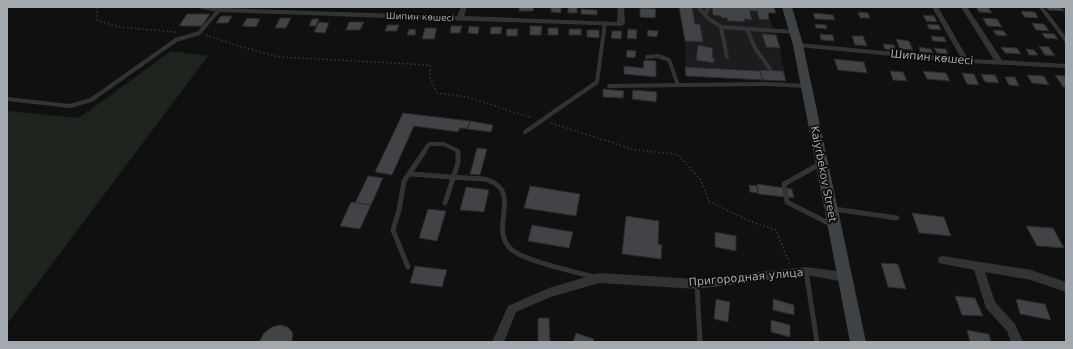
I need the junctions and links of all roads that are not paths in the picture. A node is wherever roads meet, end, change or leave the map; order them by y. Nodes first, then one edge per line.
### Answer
1 (201, 7) edge
2 (464, 7) edge
3 (621, 7) edge
4 (698, 7) edge
5 (709, 7) edge
6 (787, 7) edge
7 (936, 7) edge
8 (964, 7) edge
9 (1041, 7) edge
10 (219, 10) junction
11 (705, 14) junction
12 (460, 18) junction
13 (605, 23) junction
14 (721, 27) junction
15 (747, 29) junction
16 (795, 32) junction
17 (1066, 40) edge
18 (798, 45) junction
19 (647, 57) dead end
20 (727, 57) dead end
21 (966, 61) junction
22 (999, 62) junction
23 (1066, 66) edge
24 (770, 69) dead end
25 (678, 85) junction
26 (609, 86) dead end
27 (806, 86) junction
28 (7, 99) edge
29 (525, 132) dead end
30 (822, 163) junction
31 (409, 174) junction
32 (453, 178) junction
33 (446, 203) dead end
34 (831, 209) junction
35 (897, 218) dead end
36 (835, 226) junction
37 (943, 260) dead end
38 (978, 266) junction
39 (408, 267) dead end
40 (806, 271) junction
41 (845, 277) junction
42 (599, 278) junction
43 (697, 284) junction
44 (1066, 287) edge
45 (498, 342) edge
46 (700, 342) edge
47 (817, 342) edge
48 (858, 342) edge
49 (1017, 342) edge

1 - 10 street, Шипин көшесі
2 - 12 street
3 - 13 street, Шипин көшесі
4 - 11 lane
5 - 11 lane
6 - 16 main road, Kaiyrbekov Street
7 - 21 street
8 - 22 street
9 - 17 lane
10 - 12 street, Шипин көшесі
10 - 28 lane
11 - 14 lane
12 - 13 street, Шипин көшесі
13 - 29 lane
14 - 15 lane
14 - 20 lane
15 - 16 lane
15 - 24 lane
16 - 18 main road, Kaiyrbekov Street
18 - 21 street, Шипин көшесі
18 - 27 main road, Kaiyrbekov Street
19 - 25 lane
21 - 22 street, Шипин көшесі
22 - 23 street, Шипин көшесі
25 - 26 lane
25 - 27 lane
27 - 30 main road, Kaiyrbekov Street
30 - 34 main road, Kaiyrbekov Street
30 - 36 lane
31 - 32 lane, Пригородная улица
31 - 32 lane
31 - 39 lane
32 - 33 lane
32 - 42 lane, Пригородная улица
34 - 35 lane
34 - 36 main road, Kaiyrbekov Street
36 - 41 main road, Kaiyrbekov Street
37 - 38 street
38 - 44 street
38 - 49 street
40 - 41 street, Пригородная улица
40 - 43 street, Пригородная улица
40 - 47 lane
41 - 48 main road, Kaiyrbekov Street
42 - 43 street, Пригородная улица
42 - 45 street
43 - 46 lane

